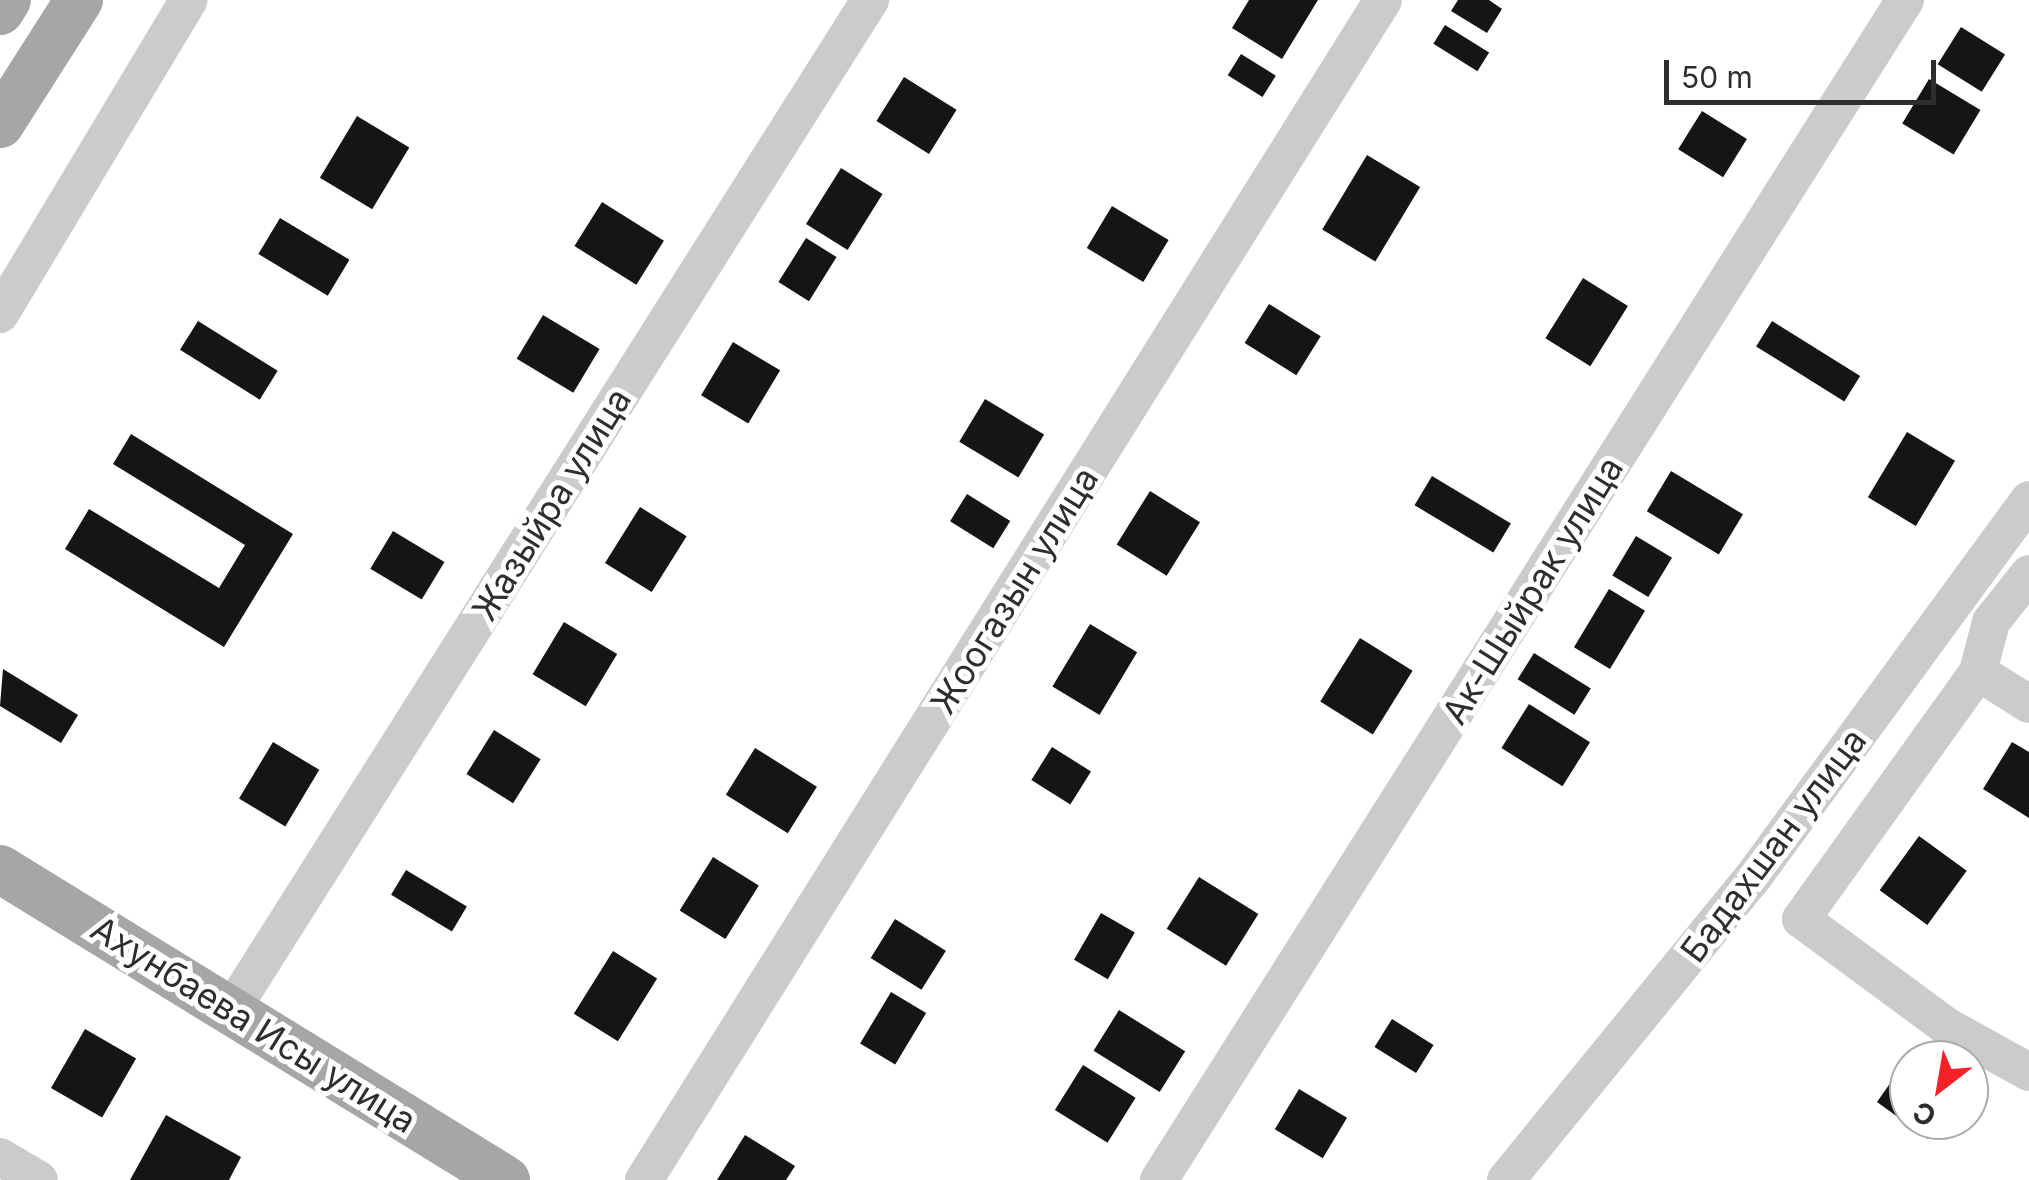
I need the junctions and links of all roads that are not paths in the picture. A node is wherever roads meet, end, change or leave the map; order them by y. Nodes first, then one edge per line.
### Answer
1 (7, 0) edge
2 (79, 0) edge
3 (188, 0) edge
4 (870, 0) edge
5 (1382, 0) edge
6 (1905, 0) edge
7 (0, 11) edge
8 (0, 124) edge
9 (0, 314) edge
10 (2029, 500) edge
11 (2029, 574) edge
12 (1978, 672) junction
13 (2029, 704) edge
14 (0, 870) edge
15 (232, 1009) junction
16 (2029, 1072) edge
17 (0, 1157) edge
18 (38, 1180) edge
19 (506, 1180) edge
20 (644, 1180) edge
21 (1159, 1180) edge
22 (1506, 1180) edge

1 - 7 main road
2 - 8 main road
3 - 9 street
4 - 15 street, Жазыйра улица
5 - 20 street, Жоогазын улица
6 - 21 street, Ак-Шыйрак улица
10 - 22 street, Бадахшан улица
11 - 12 street
12 - 13 street
12 - 16 street
14 - 15 main road, Ахунбаева Исы улица
15 - 19 main road, Ахунбаева Исы улица
17 - 18 street

